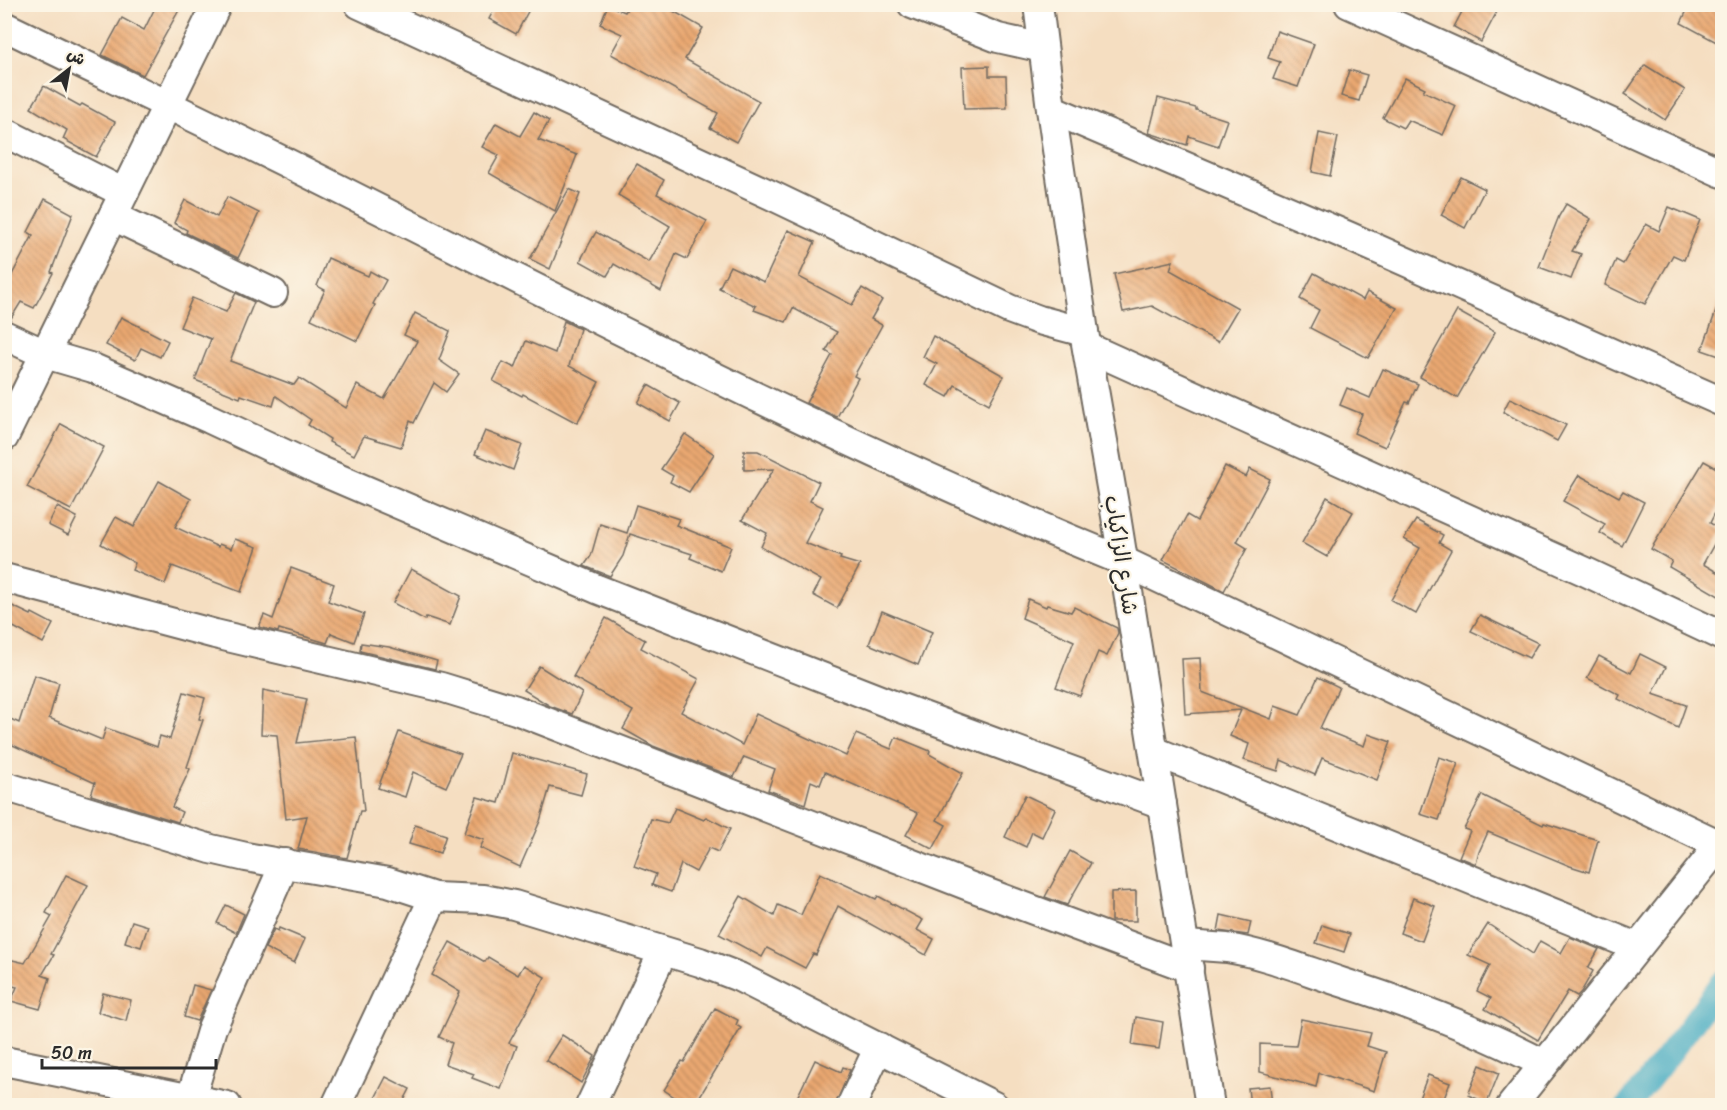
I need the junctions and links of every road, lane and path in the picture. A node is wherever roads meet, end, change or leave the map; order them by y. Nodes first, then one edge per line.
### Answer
1 (217, 4) edge
2 (359, 4) edge
3 (912, 4) edge
4 (1038, 4) edge
5 (1348, 4) edge
6 (4, 26) edge
7 (1043, 48) junction
8 (167, 105) junction
9 (1051, 110) junction
10 (4, 132) edge
11 (1722, 173) edge
12 (118, 204) junction
13 (273, 293) dead end
14 (4, 335) edge
15 (1086, 340) junction
16 (45, 354) junction
17 (1722, 402) edge
18 (4, 437) edge
19 (1123, 561) junction
20 (4, 578) edge
21 (1722, 636) edge
22 (1154, 751) junction
23 (4, 786) edge
24 (1162, 804) junction
25 (1721, 844) edge
26 (285, 863) junction
27 (434, 897) junction
28 (1637, 947) junction
29 (663, 952) junction
30 (1188, 957) junction
31 (879, 1047) junction
32 (4, 1061) edge
33 (1544, 1064) junction
34 (191, 1098) junction
35 (226, 1106) edge
36 (336, 1106) edge
37 (590, 1106) edge
38 (851, 1106) edge
39 (994, 1106) edge
40 (1210, 1106) edge
41 (1511, 1106) edge

1 - 8 street
2 - 15 street
3 - 7 street
4 - 7 street, شارع الزاكياب
5 - 11 street
6 - 8 street
7 - 9 street, شارع الزاكياب
8 - 12 street
8 - 19 street
9 - 15 street, شارع الزاكياب
9 - 17 street
10 - 12 street
12 - 13 street
12 - 16 street
14 - 16 street
15 - 19 street, شارع الزاكياب
15 - 21 street
16 - 18 street
16 - 24 street
19 - 22 street, شارع الزاكياب
19 - 25 street
20 - 30 street
22 - 24 street, شارع الزاكياب
22 - 28 street
23 - 26 street
24 - 30 street, شارع الزاكياب
25 - 28 street
26 - 27 street
26 - 34 street
27 - 29 street
27 - 36 street
28 - 33 street
29 - 31 street
29 - 37 street
30 - 33 street
30 - 40 street, شارع الزاكياب
31 - 38 street
31 - 39 street
32 - 34 street
33 - 41 street
34 - 35 street

